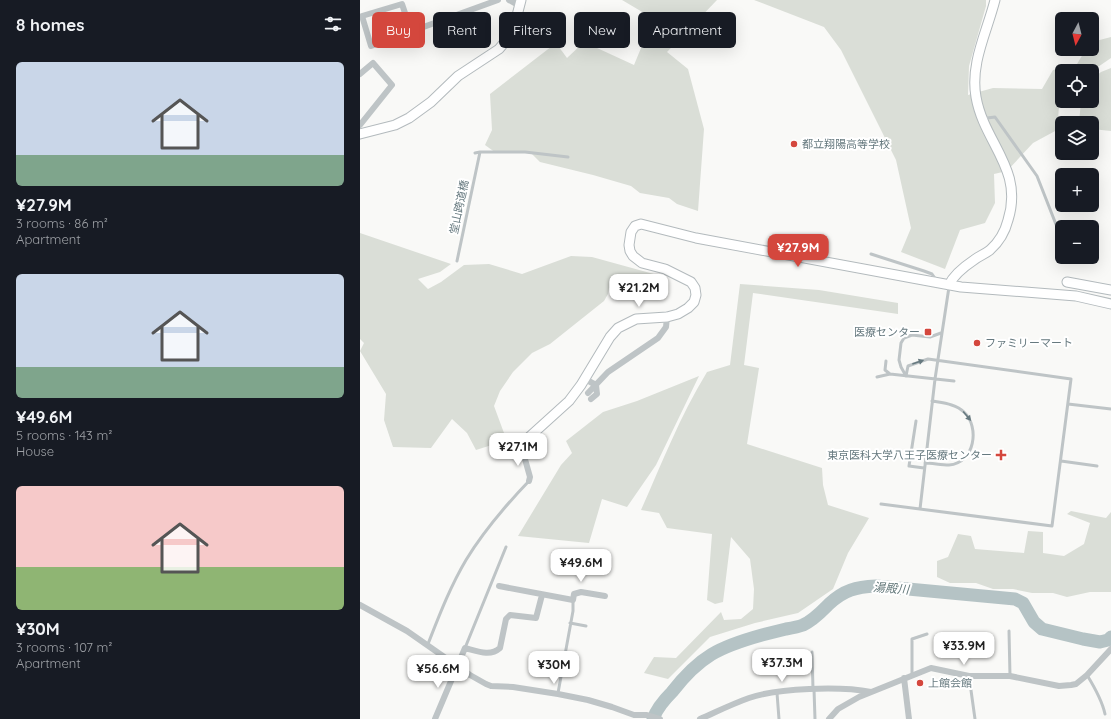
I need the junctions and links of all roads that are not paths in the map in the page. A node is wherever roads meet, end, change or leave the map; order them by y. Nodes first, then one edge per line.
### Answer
1 (498, 0) edge
2 (509, 0) edge
3 (995, 0) edge
4 (520, 3) edge
5 (425, 26) edge
6 (411, 31) joint
7 (360, 74) edge
8 (982, 121) junction
9 (360, 125) edge
10 (360, 134) edge
11 (475, 153) dead end
12 (480, 154) junction
13 (568, 156) dead end
14 (1055, 222) edge
15 (871, 254) dead end
16 (457, 262) dead end
17 (1066, 282) dead end
18 (939, 283) junction
19 (949, 285) junction
20 (1111, 290) edge
21 (1111, 304) edge
22 (667, 317) junction
23 (942, 333) junction
24 (938, 360) junction
25 (886, 362) dead end
26 (890, 374) junction
27 (906, 376) junction
28 (877, 377) dead end
29 (585, 379) junction
30 (935, 379) junction
31 (954, 382) dead end
32 (596, 385) junction
33 (589, 396) dead end
34 (932, 401) junction
35 (1068, 404) junction
36 (1111, 409) edge
37 (916, 421) dead end
38 (523, 452) joint
39 (1061, 461) junction
40 (925, 463) junction
41 (1097, 466) dead end
42 (924, 468) junction
43 (529, 481) joint
44 (881, 504) dead end
45 (920, 509) junction
46 (506, 547) dead end
47 (499, 586) dead end
48 (542, 595) junction
49 (605, 596) dead end
50 (573, 600) junction
51 (360, 605) edge
52 (570, 623) junction
53 (586, 626) dead end
54 (1008, 631) dead end
55 (927, 634) dead end
56 (427, 645) junction
57 (466, 648) junction
58 (1111, 649) edge
59 (812, 652) dead end
60 (457, 666) junction
61 (912, 675) junction
62 (1087, 675) junction
63 (969, 676) junction
64 (1010, 676) junction
65 (904, 678) junction
66 (814, 689) junction
67 (777, 692) junction
68 (871, 692) junction
69 (558, 694) junction
70 (1104, 714) dead end
71 (435, 719) edge
72 (660, 719) edge
73 (700, 719) edge
74 (779, 719) edge
75 (815, 719) edge
76 (829, 719) edge
77 (909, 719) edge
78 (975, 719) edge

1 - 5 street
2 - 4 street
3 - 8 street
4 - 10 street
6 - 6 street
7 - 9 street
8 - 14 lane
8 - 19 street
11 - 12 lane
12 - 13 lane
12 - 16 lane, 堂山跨道橋
15 - 18 lane
17 - 20 street
18 - 19 street
18 - 22 street
19 - 21 street
19 - 23 lane
22 - 29 street
22 - 32 street
23 - 24 lane
23 - 27 lane
27 -> 24 lane
24 - 30 lane
24 - 35 lane
25 - 26 lane
26 - 27 lane
26 - 28 lane
27 - 30 lane
29 - 32 street
29 - 38 street
30 - 31 lane
30 - 34 lane
32 - 33 street
34 - 40 lane
34 -> 40 lane
35 - 36 lane
35 - 39 lane
37 - 42 lane
38 - 43 street
39 - 41 lane
39 - 45 lane
40 - 42 lane
42 - 45 lane
43 - 56 lane
44 - 45 lane
46 - 57 lane
47 - 48 street
48 - 50 street
48 - 57 street
49 - 50 street
50 - 52 lane
51 - 56 street
52 - 53 lane
52 - 69 lane
54 - 64 lane
55 - 61 lane
56 - 60 street
57 - 60 street
58 - 62 street
59 - 66 lane
60 - 69 street
60 - 71 street
61 - 63 street
61 - 65 street
62 - 64 street
62 - 70 lane
63 - 64 street
63 - 78 lane
65 - 68 street
65 - 77 street
66 - 67 street
66 - 68 street
66 - 75 lane
67 - 73 street
67 - 74 lane
68 - 76 street
69 - 72 street

